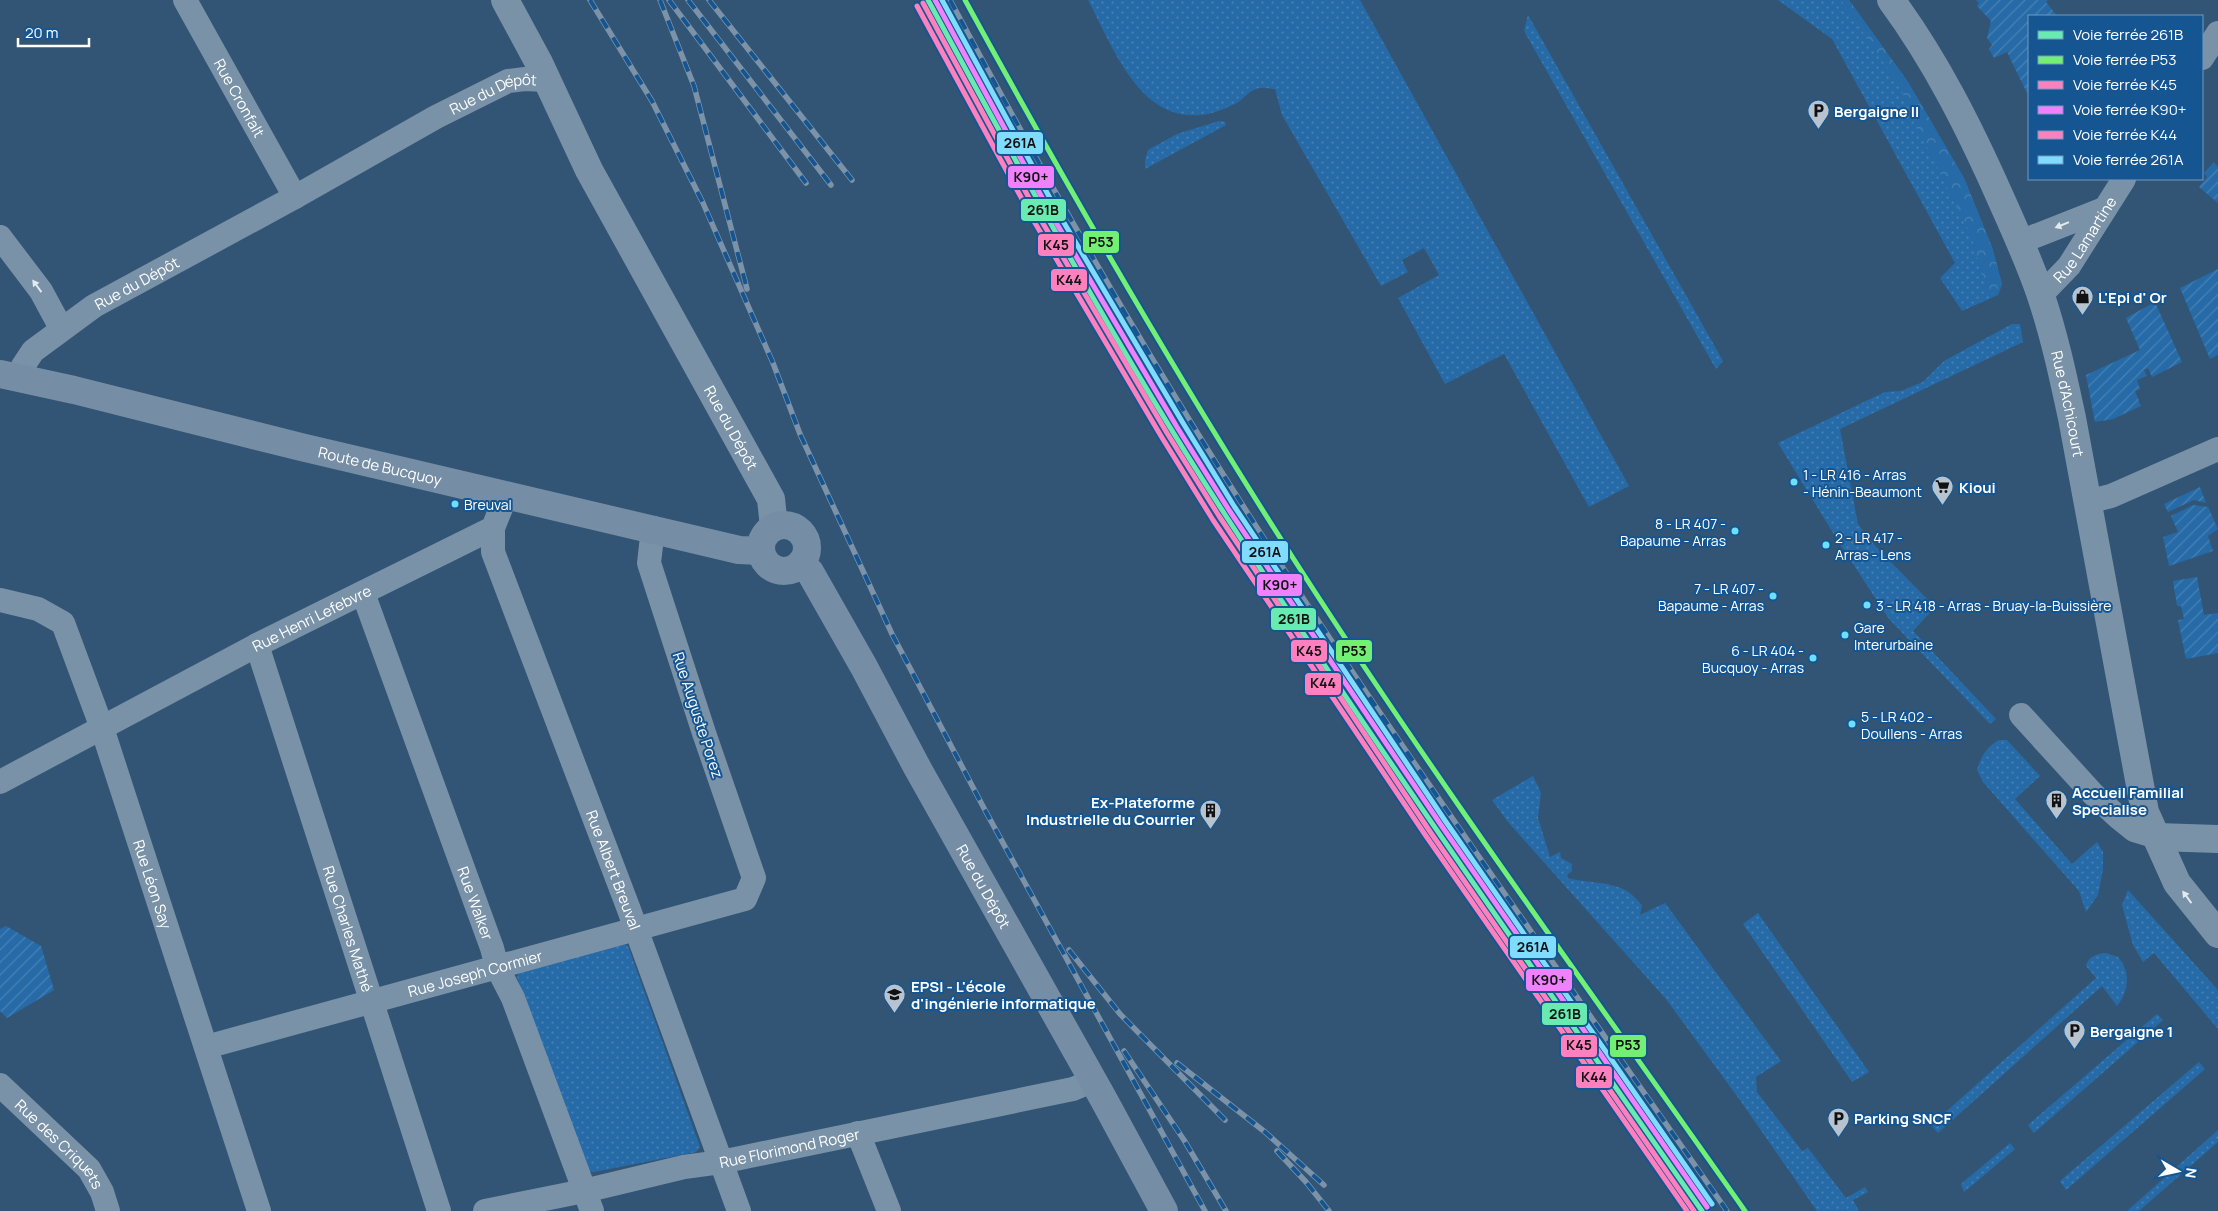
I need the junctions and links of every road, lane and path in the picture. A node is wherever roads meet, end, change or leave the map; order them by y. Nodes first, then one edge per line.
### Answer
1 (185, 0) edge
2 (505, 0) edge
3 (1891, 0) edge
4 (2218, 33) edge
5 (2203, 56) edge
6 (546, 80) junction
7 (2123, 180) edge
8 (295, 197) junction
9 (2104, 209) junction
10 (0, 237) edge
11 (2020, 242) junction
12 (2041, 295) junction
13 (61, 328) junction
14 (9, 376) edge
15 (2218, 449) edge
16 (502, 494) junction
17 (2087, 502) junction
18 (774, 527) junction
19 (493, 528) junction
20 (652, 528) junction
21 (761, 550) junction
22 (800, 564) junction
23 (363, 593) junction
24 (0, 600) edge
25 (256, 645) junction
26 (2021, 715) dead end
27 (102, 728) junction
28 (0, 782) edge
29 (2157, 837) junction
30 (2218, 839) edge
31 (745, 898) joint
32 (636, 928) junction
33 (2218, 934) edge
34 (496, 967) junction
35 (371, 1001) junction
36 (206, 1046) junction
37 (1092, 1081) junction
38 (0, 1084) edge
39 (858, 1133) junction
40 (721, 1162) junction
41 (588, 1201) edge
42 (108, 1211) edge
43 (259, 1211) edge
44 (440, 1211) edge
45 (485, 1211) edge
46 (739, 1211) edge
47 (889, 1211) edge
48 (1164, 1211) edge

1 - 8 street, Rue Cronfalt
2 - 6 street
3 - 11 street, Rue d'Achicourt
4 - 5 street
6 - 8 street, Rue du Dépôt
6 - 18 street, Rue du Dépôt
7 - 9 street, Rue Lamartine
8 - 13 street, Rue du Dépôt
9 -> 11 street
9 - 12 street, Rue Lamartine
13 -> 10 street
11 - 12 street, Rue d'Achicourt
12 - 17 street, Rue d'Achicourt
13 - 14 street, Rue du Dépôt
14 - 16 main road, Route de Bucquoy
15 - 17 street
16 - 19 street
16 - 20 main road, Route de Bucquoy
17 - 29 street, Rue d'Achicourt
18 - 21 main road
18 - 22 main road
19 - 23 street, Rue Henri Lefebvre
19 - 32 street, Rue Albert Breuval
20 - 21 main road, Route de Bucquoy
20 - 31 street, Rue Auguste Porez
21 - 22 main road
22 - 37 main road, Rue du Dépôt
23 - 25 street, Rue Henri Lefebvre
23 - 34 street, Rue Walker
24 - 27 street, Rue Léon Say
25 - 27 street, Rue Henri Lefebvre
25 - 35 street, Rue Charles Mathé
26 - 29 street
27 - 28 street, Rue Henri Lefebvre
27 - 36 street, Rue Léon Say
29 - 30 street
33 -> 29 street, Rue d'Achicourt
31 - 32 street, Rue Joseph Cormier
32 - 34 street, Rue Joseph Cormier
32 - 40 street, Rue Albert Breuval
34 - 35 street, Rue Joseph Cormier
34 - 41 street, Rue Walker
35 - 36 street, Rue Joseph Cormier
35 - 44 street, Rue Charles Mathé
36 - 43 street, Rue Léon Say
37 - 39 street, Rue Florimond Roger
37 - 48 main road, Rue du Dépôt
38 - 42 street, Rue des Criquets
39 - 40 street, Rue Florimond Roger
39 - 47 street
40 - 41 street, Rue Florimond Roger
40 - 46 street, Rue Albert Breuval
41 - 45 street, Rue Florimond Roger

